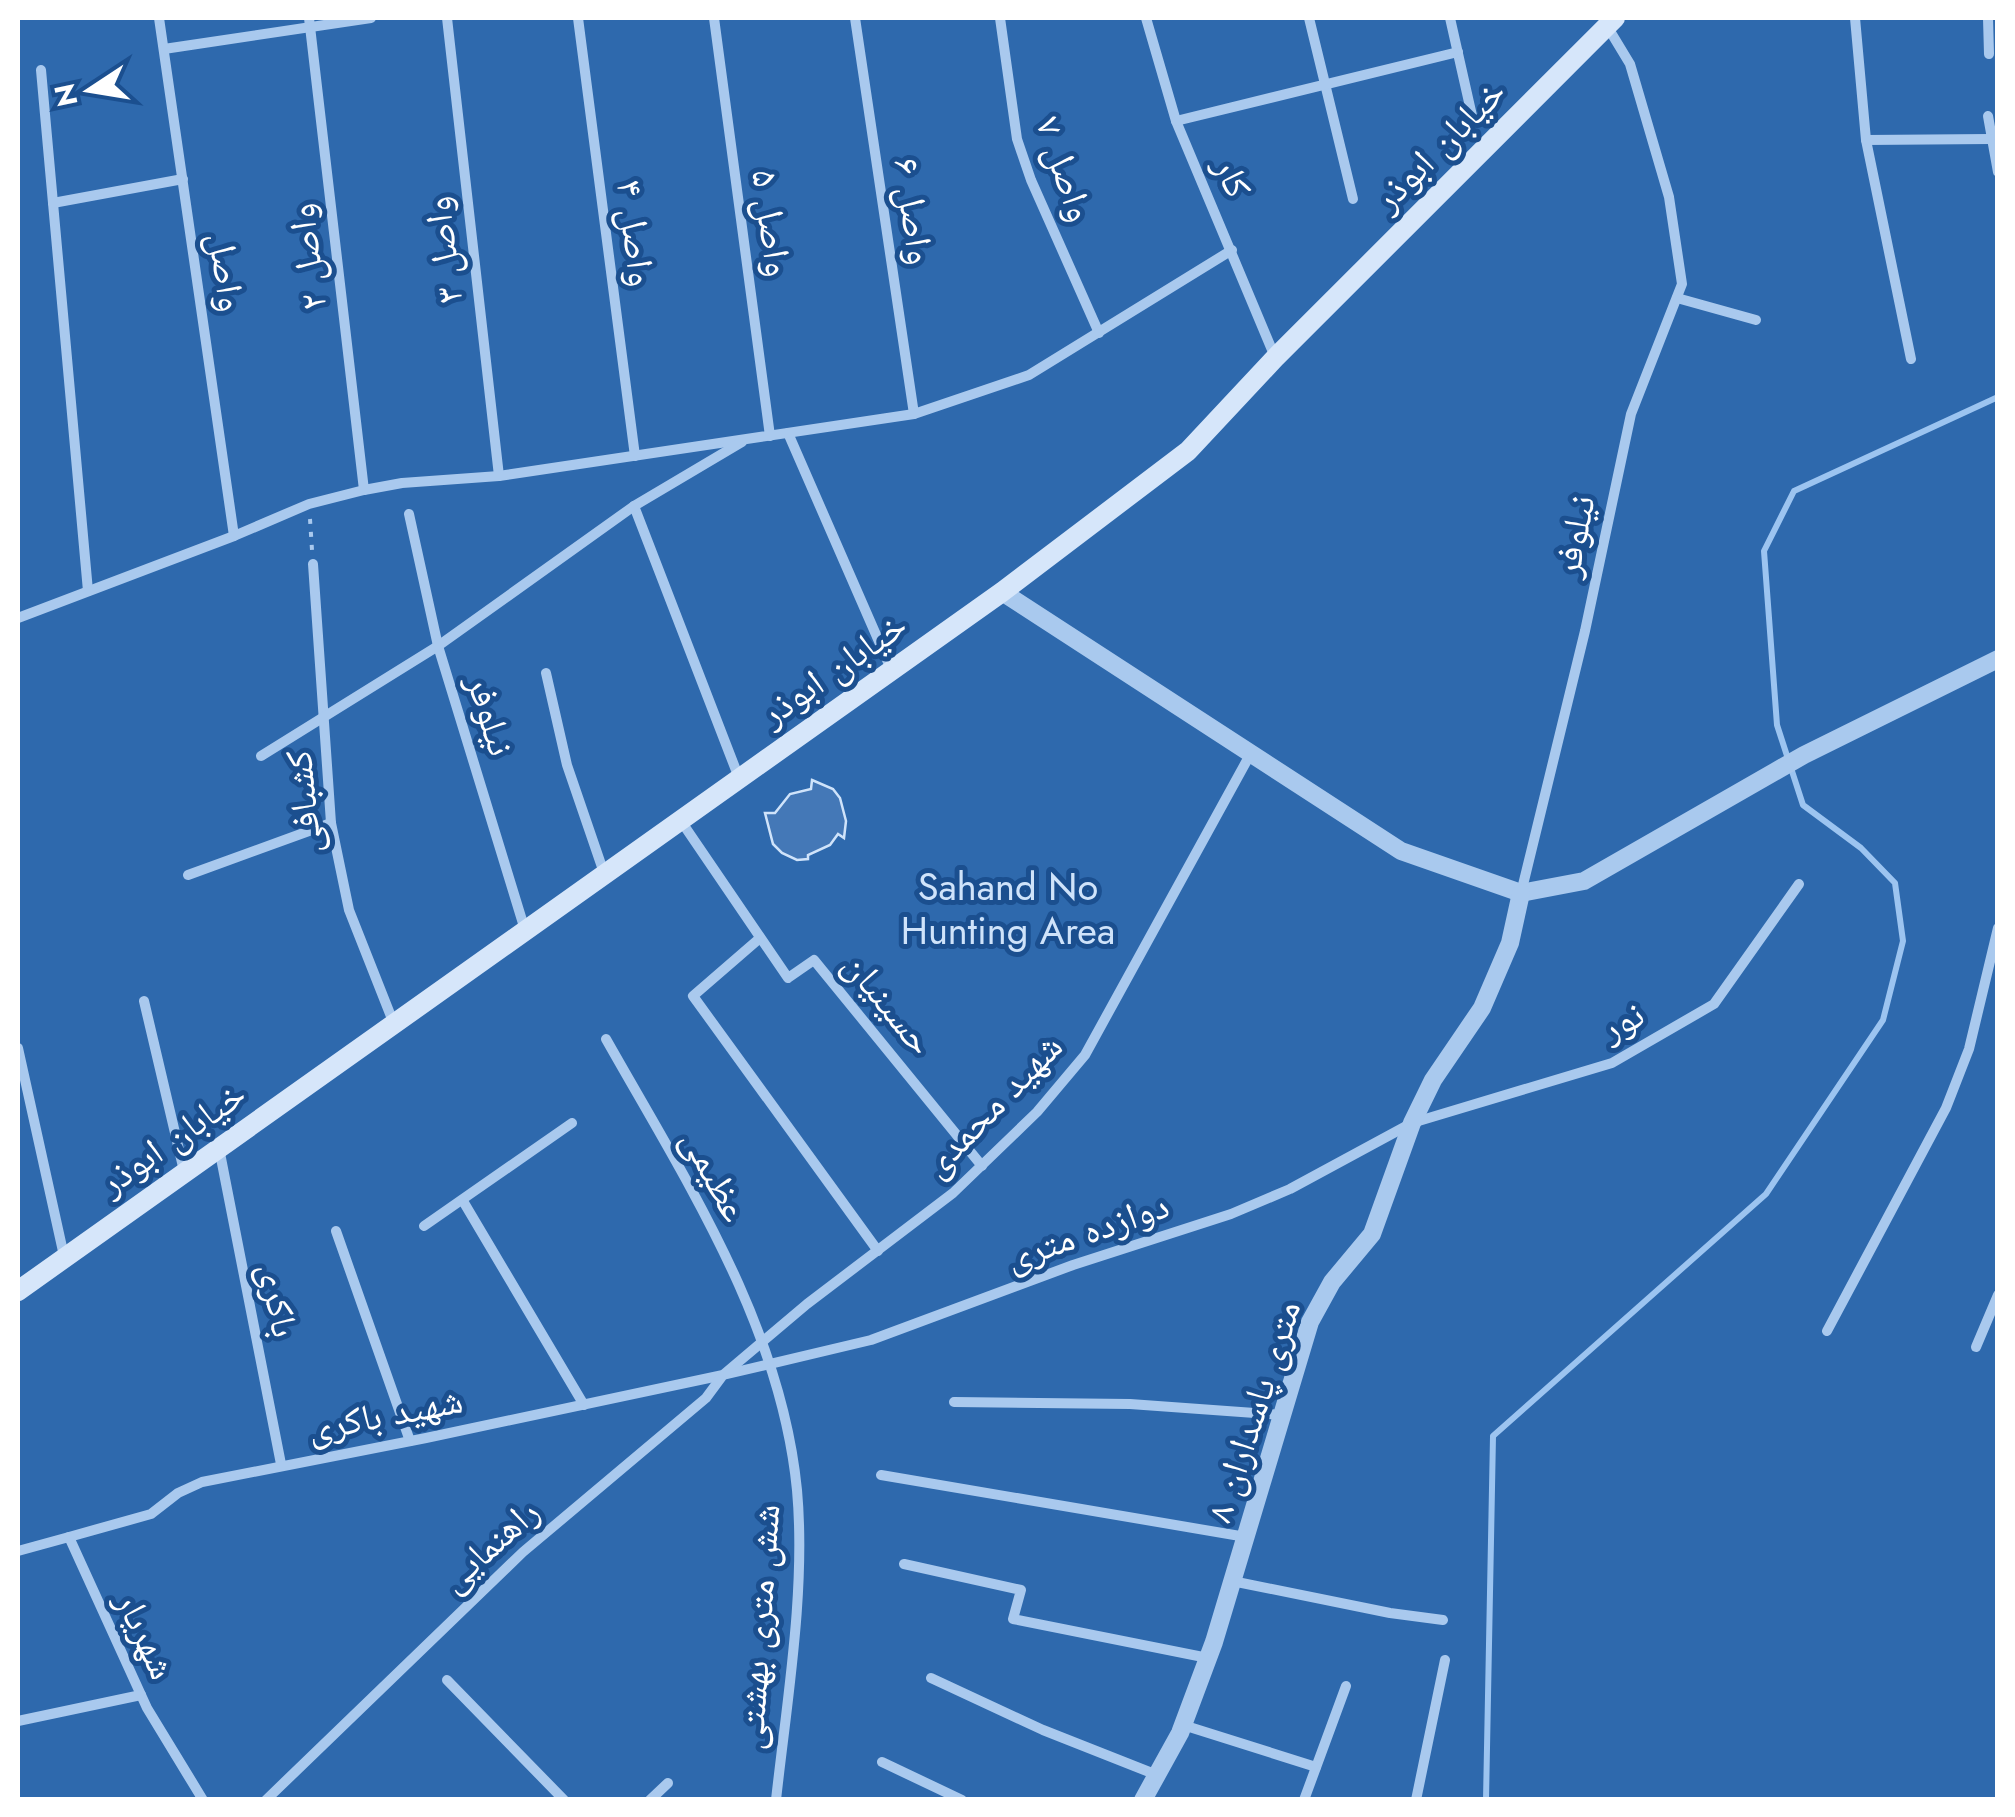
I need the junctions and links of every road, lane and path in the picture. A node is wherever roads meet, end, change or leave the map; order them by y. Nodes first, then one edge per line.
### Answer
1 (159, 18) edge
2 (371, 18) edge
3 (447, 18) edge
4 (578, 18) edge
5 (714, 18) edge
6 (855, 18) edge
7 (1000, 18) edge
8 (1146, 18) edge
9 (1309, 18) edge
10 (1450, 18) edge
11 (1855, 18) edge
12 (1988, 18) edge
13 (310, 22) edge
14 (1611, 22) edge
15 (164, 49) junction
16 (1458, 52) junction
17 (1990, 54) dead end
18 (42, 70) dead end
19 (1323, 83) junction
20 (1988, 116) dead end
21 (1473, 120) dead end
22 (1176, 121) junction
23 (1990, 139) junction
24 (1866, 140) junction
25 (1998, 172) edge
26 (183, 179) junction
27 (1353, 199) dead end
28 (53, 203) junction
29 (1232, 250) junction
30 (1677, 298) junction
31 (1756, 320) dead end
32 (1099, 333) junction
33 (1275, 358) junction
34 (1912, 359) dead end
35 (914, 414) junction
36 (788, 433) junction
37 (770, 436) junction
38 (748, 439) junction
39 (635, 456) junction
40 (500, 476) junction
41 (364, 490) junction
42 (309, 504) junction
43 (634, 506) junction
44 (409, 514) dead end
45 (234, 536) junction
46 (313, 564) joint
47 (88, 591) junction
48 (1002, 592) junction
49 (18, 618) edge
50 (438, 646) junction
51 (1998, 659) edge
52 (892, 670) junction
53 (546, 673) dead end
54 (324, 718) junction
55 (1250, 753) junction
56 (261, 756) dead end
57 (739, 779) junction
58 (680, 820) junction
59 (332, 824) junction
60 (604, 874) junction
61 (188, 876) dead end
62 (1799, 884) dead end
63 (1521, 893) junction
64 (1998, 928) edge
65 (525, 930) junction
66 (760, 938) junction
67 (144, 1001) dead end
68 (394, 1024) junction
69 (606, 1039) dead end
70 (18, 1048) edge
71 (572, 1123) dead end
72 (1412, 1124) junction
73 (218, 1148) junction
74 (982, 1166) junction
75 (184, 1172) junction
76 (463, 1202) junction
77 (424, 1226) dead end
78 (336, 1230) dead end
79 (878, 1251) junction
80 (64, 1258) junction
81 (18, 1291) edge
82 (1998, 1295) edge
83 (1827, 1331) dead end
84 (764, 1342) junction
85 (1976, 1347) dead end
86 (770, 1366) junction
87 (723, 1375) junction
88 (954, 1402) dead end
89 (584, 1405) junction
90 (1282, 1414) junction
91 (410, 1441) junction
92 (280, 1464) junction
93 (881, 1475) dead end
94 (68, 1537) junction
95 (1246, 1537) junction
96 (18, 1551) edge
97 (904, 1564) dead end
98 (1232, 1581) junction
99 (1444, 1620) dead end
100 (1208, 1658) junction
101 (1445, 1660) dead end
102 (931, 1678) dead end
103 (447, 1680) dead end
104 (1346, 1686) dead end
105 (141, 1694) junction
106 (18, 1721) edge
107 (1183, 1725) junction
108 (882, 1762) dead end
109 (1316, 1766) junction
110 (1156, 1775) junction
111 (668, 1784) dead end
112 (203, 1800) edge
113 (266, 1800) edge
114 (564, 1800) edge
115 (650, 1800) edge
116 (776, 1800) edge
117 (962, 1800) edge
118 (1143, 1800) edge
119 (1304, 1800) edge
120 (1416, 1800) edge

1 - 15 street, واصل
2 - 13 street
3 - 40 street, واصل ۳
4 - 39 street, واصل ۴
5 - 37 street, واصل ۵
6 - 35 street, واصل ۶
7 - 32 street, واصل ۷
8 - 22 street, کار
9 - 19 street
10 - 16 street
11 - 24 street
12 - 17 street
13 - 15 street
13 - 41 street, واصل ۲
14 - 30 street, نیلوفر
14 - 33 main road, خیابان ابوذر
15 - 26 street, واصل
16 - 19 street
16 - 21 street
18 - 28 street
19 - 22 street
19 - 27 street
20 - 23 street
22 - 29 street, کار
23 - 24 street
23 - 25 street
24 - 34 street
26 - 28 street
26 - 45 street, واصل
28 - 47 street
29 - 32 street
29 - 33 street, کار
30 - 31 street
30 - 63 street, نیلوفر
32 - 35 street
33 - 48 main road, خیابان ابوذر
35 - 36 street
36 - 37 street
36 - 52 street
37 - 38 street
38 - 39 street
38 - 43 street
39 - 40 street
40 - 41 street
41 - 42 street
42 - 45 street
42 - 46 path
43 - 50 street
43 - 57 street
44 - 50 street, نیلوفر
45 - 47 street
46 - 54 street, کشبافی
47 - 49 street
48 - 52 main road, خیابان ابوذر
48 - 55 street
50 - 54 street
50 - 65 street, نیلوفر
51 - 63 street
52 - 57 main road, خیابان ابوذر
53 - 60 street
54 - 56 street
54 - 59 street, کشبافی
55 - 63 street
55 - 74 street, شهید محمدی
57 - 58 main road, خیابان ابوذر
58 - 60 main road, خیابان ابوذر
58 - 66 street, حسینیان
59 - 61 street
59 - 68 street, کشبافی
60 - 65 main road, خیابان ابوذر
62 - 72 street, نور
63 - 72 street, ۸ متری پاسداران
64 - 83 street
65 - 68 main road, خیابان ابوذر
66 - 74 street, حسینیان
66 - 79 street
67 - 75 street
68 - 73 main road, خیابان ابوذر
69 - 84 street, عظیمی
70 - 80 street
71 - 76 street
72 - 86 street, دوازده متری
72 - 90 street, ۸ متری پاسداران
73 - 75 main road, خیابان ابوذر
73 - 92 street, باکری
74 - 79 street, شهید محمدی
75 - 80 main road, خیابان ابوذر
76 - 77 street
76 - 89 street
78 - 91 street
79 - 84 street, شهید محمدی
80 - 81 main road, خیابان ابوذر
82 - 85 street
84 - 86 street, شش متری بهشتی
84 - 87 street, شهید محمدی
86 - 87 street
86 - 116 street, شش متری بهشتی
87 - 89 street, شهید باکری
87 - 113 street, راهنمایی
88 - 90 street
89 - 91 street, شهید باکری
90 - 95 street, ۸ متری پاسداران
91 - 92 street, شهید باکری
92 - 94 street, شهید باکری
93 - 95 street
94 - 96 street
94 - 105 street, شهریار
95 - 98 street, ۸ متری پاسداران
97 - 100 street
98 - 99 street
98 - 100 street, ۸ متری پاسداران
100 - 107 street, ۸ متری پاسداران
101 - 120 street
102 - 110 street
103 - 114 street
104 - 109 street
105 - 106 street
105 - 112 street, شهریار
107 - 109 street
107 - 110 street, ۸ متری پاسداران
108 - 117 street
109 - 119 street
110 - 118 street, ۸ متری پاسداران
111 - 115 street

